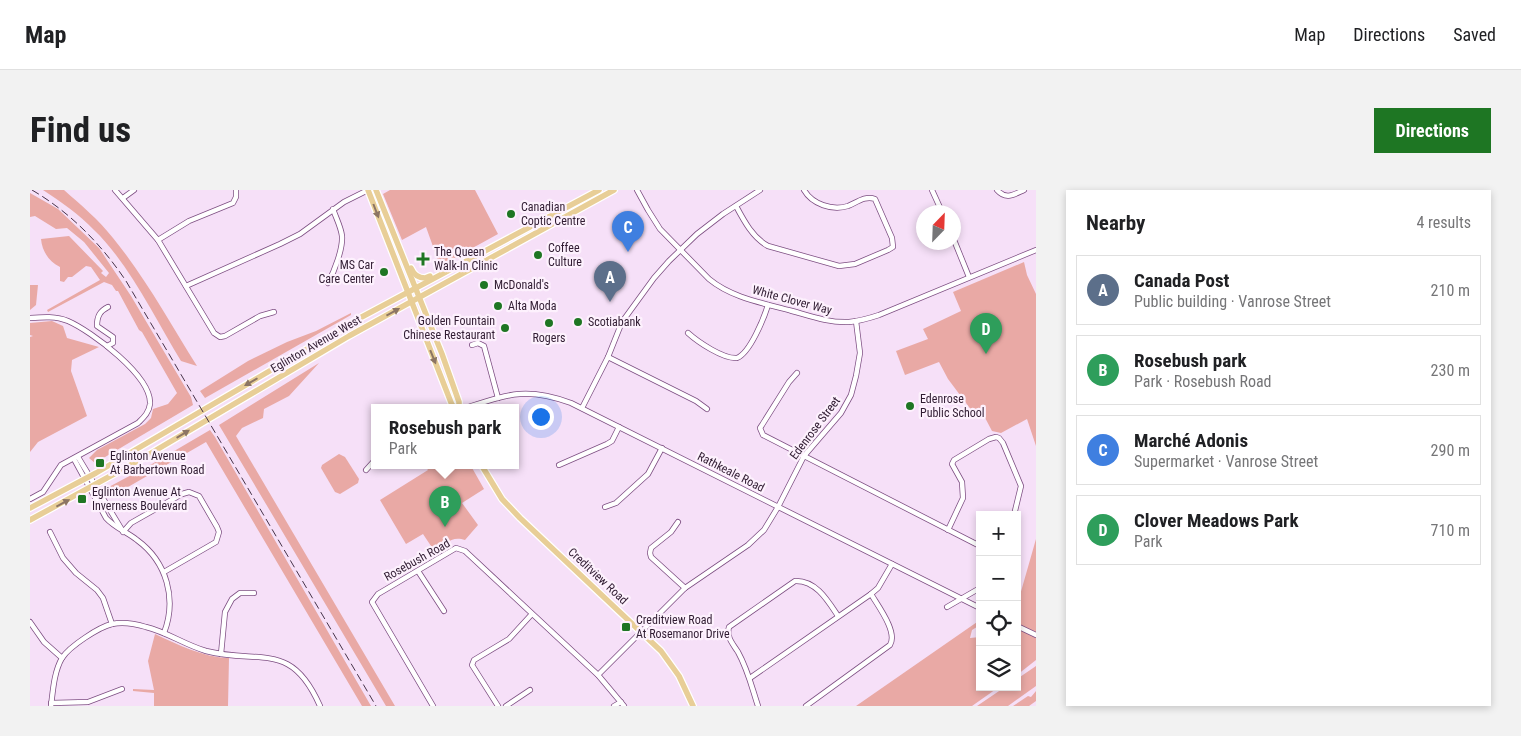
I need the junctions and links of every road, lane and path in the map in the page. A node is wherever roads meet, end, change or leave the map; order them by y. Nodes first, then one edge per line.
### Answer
1 (115, 190) edge
2 (134, 190) edge
3 (236, 190) edge
4 (368, 190) edge
5 (376, 190) edge
6 (599, 190) edge
7 (614, 190) edge
8 (637, 190) edge
9 (760, 190) edge
10 (804, 190) edge
11 (932, 190) edge
12 (997, 190) edge
13 (1024, 190) edge
14 (123, 198) junction
15 (939, 205) edge
16 (736, 206) junction
17 (333, 209) junction
18 (158, 240) junction
19 (399, 248) junction
20 (680, 250) junction
21 (958, 250) edge
22 (1036, 250) edge
23 (446, 271) junction
24 (969, 277) junction
25 (328, 283) dead end
26 (186, 286) junction
27 (415, 288) junction
28 (407, 292) junction
29 (419, 297) junction
30 (411, 302) junction
31 (768, 305) junction
32 (108, 307) dead end
33 (274, 312) dead end
34 (30, 318) edge
35 (856, 321) junction
36 (688, 333) dead end
37 (472, 345) dead end
38 (108, 346) junction
39 (608, 357) junction
40 (797, 373) dead end
41 (498, 398) junction
42 (452, 404) edge
43 (458, 404) edge
44 (478, 404) edge
45 (582, 408) junction
46 (707, 409) dead end
47 (619, 427) junction
48 (662, 448) junction
49 (804, 456) junction
50 (76, 458) junction
51 (371, 464) edge
52 (559, 465) dead end
53 (484, 469) edge
54 (366, 470) dead end
55 (87, 478) junction
56 (92, 487) junction
57 (30, 499) edge
58 (605, 507) dead end
59 (778, 507) junction
60 (30, 508) edge
61 (1015, 511) edge
62 (30, 520) edge
63 (678, 522) dead end
64 (948, 530) junction
65 (50, 532) dead end
66 (123, 532) junction
67 (976, 544) edge
68 (892, 564) junction
69 (418, 571) junction
70 (164, 572) junction
71 (684, 588) junction
72 (976, 590) edge
73 (254, 593) dead end
74 (871, 594) junction
75 (961, 599) junction
76 (976, 606) edge
77 (948, 607) dead end
78 (444, 611) dead end
79 (531, 614) junction
80 (838, 616) junction
81 (30, 622) edge
82 (112, 624) junction
83 (1021, 628) edge
84 (642, 631) junction
85 (164, 633) junction
86 (1036, 635) edge
87 (221, 654) junction
88 (62, 658) junction
89 (598, 675) junction
90 (750, 678) junction
91 (122, 689) dead end
92 (530, 690) dead end
93 (622, 704) edge
94 (51, 705) edge
95 (320, 706) edge
96 (433, 706) edge
97 (498, 706) edge
98 (506, 706) edge
99 (614, 706) edge
100 (693, 706) edge
101 (758, 706) edge
102 (806, 706) edge

1 - 14 street
2 - 14 street
3 - 18 street
4 - 17 street
4 -> 28 main road
5 - 19 main road
6 - 23 main road, Eglinton Avenue West
7 - 29 main road, Eglinton Avenue West
8 - 20 street, White Clover Way
9 - 16 street
10 - 16 street
11 - 15 street
12 - 13 street
14 - 18 street
16 - 20 street
17 - 25 street
17 - 26 street
18 - 26 street
19 - 23 main road
19 - 27 main road
20 - 31 street, White Clover Way
20 - 39 street
21 - 24 street
22 - 24 street, White Clover Way
23 - 27 main road, Eglinton Avenue West
24 - 35 street, White Clover Way
26 - 33 street
27 - 28 main road, Eglinton Avenue West
27 - 29 main road
28 - 30 main road
28 -> 55 main road, Eglinton Avenue West
29 - 30 main road, Eglinton Avenue West
29 - 43 main road
30 -> 42 main road
56 -> 30 main road, Eglinton Avenue West
31 - 35 street, White Clover Way
31 - 36 street
32 - 38 street
34 - 38 street
35 - 49 street, Edenrose Street
37 - 41 street
38 - 50 street
39 - 45 street
39 - 46 street
40 - 49 street
41 - 44 street, Rathkeale Road
41 - 45 street, Rathkeale Road
45 - 47 street, Rathkeale Road
47 - 48 street, Rathkeale Road
47 - 52 street
48 - 58 street
48 - 59 street, Rathkeale Road
49 - 59 street, Edenrose Street
49 - 64 street
50 - 55 street
50 - 57 street
51 - 54 street
53 - 84 main road, Creditview Road
55 - 56 street
55 - 60 main road, Eglinton Avenue West
62 -> 56 main road, Eglinton Avenue West
56 - 66 street
59 - 68 street, Rathkeale Road
59 - 71 street, Edenrose Street
61 - 64 street
63 - 71 street
64 - 67 street
65 - 82 street
66 - 70 street
66 - 70 street
68 - 74 street
68 - 75 street, Rathkeale Road
69 - 78 street
69 - 79 street, Rosebush Road
69 - 96 street, Rosebush Road
70 - 85 street
71 - 84 street, Edenrose Street
72 - 75 street
73 - 87 street
74 - 80 street
74 - 102 street
75 - 76 street, Rathkeale Road
75 - 77 street
79 - 89 street, Rosebush Road
79 - 97 street
80 - 90 street
80 - 90 street
81 - 88 street
82 - 85 street
82 - 88 street
83 - 86 street
84 - 89 street, Edenrose Street
84 - 100 main road, Creditview Road
85 - 87 street
87 - 95 street
88 - 94 street
89 - 93 street, Rosebush Road
90 - 101 street
91 - 94 street
92 - 98 street
93 - 99 street

